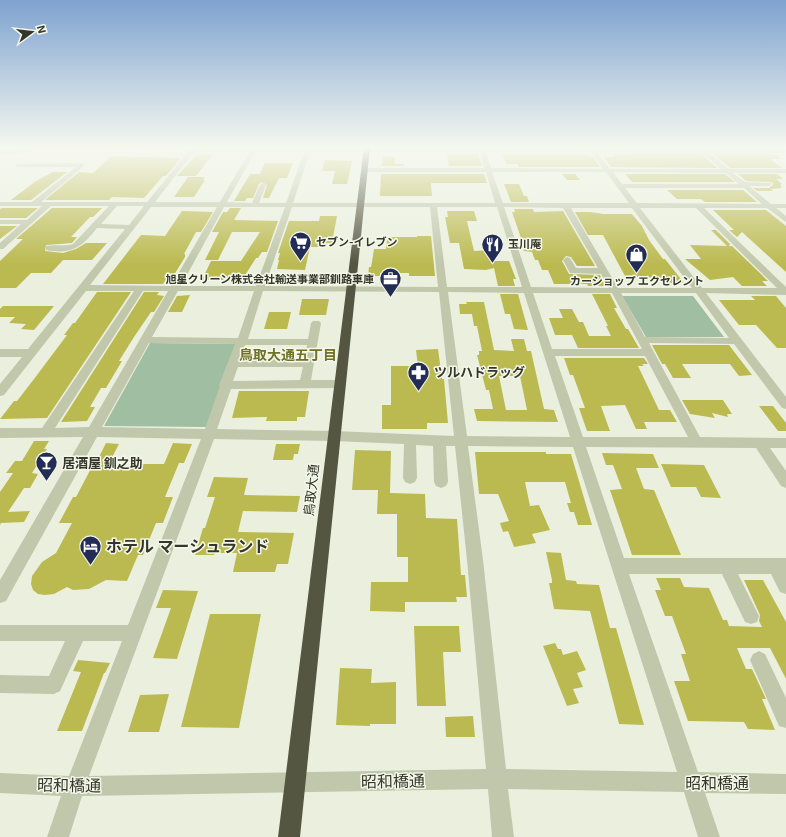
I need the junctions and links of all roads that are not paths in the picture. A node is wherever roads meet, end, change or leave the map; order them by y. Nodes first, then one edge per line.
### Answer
1 (56, 186) edge
2 (163, 186) edge
3 (232, 186) edge
4 (262, 186) edge
5 (296, 186) edge
6 (362, 186) edge
7 (493, 186) edge
8 (619, 186) edge
9 (745, 186) edge
10 (0, 204) edge
11 (34, 204) junction
12 (49, 204) junction
13 (115, 204) junction
14 (149, 204) junction
15 (221, 204) junction
16 (254, 204) junction
17 (289, 205) junction
18 (360, 205) junction
19 (433, 205) junction
20 (499, 206) junction
21 (566, 206) junction
22 (634, 206) junction
23 (698, 206) junction
24 (770, 206) junction
25 (786, 206) edge
26 (786, 220) edge
27 (0, 222) edge
28 (29, 222) junction
29 (95, 226) junction
30 (132, 227) junction
31 (0, 247) edge
32 (48, 248) dead end
33 (567, 260) dead end
34 (603, 271) junction
35 (84, 288) junction
36 (140, 288) junction
37 (174, 288) junction
38 (259, 288) junction
39 (351, 288) junction
40 (442, 289) junction
41 (529, 290) junction
42 (615, 290) junction
43 (699, 291) junction
44 (786, 291) edge
45 (316, 323) dead end
46 (144, 340) junction
47 (642, 340) junction
48 (240, 341) junction
49 (738, 341) junction
50 (313, 342) junction
51 (549, 352) junction
52 (0, 353) edge
53 (31, 353) junction
54 (648, 353) junction
55 (233, 363) junction
56 (309, 363) junction
57 (305, 384) junction
58 (340, 384) junction
59 (226, 385) junction
60 (0, 392) edge
61 (786, 405) edge
62 (92, 432) junction
63 (0, 433) edge
64 (45, 433) junction
65 (209, 435) junction
66 (334, 436) junction
67 (410, 440) junction
68 (439, 441) junction
69 (461, 441) junction
70 (579, 442) junction
71 (697, 443) junction
72 (760, 443) junction
73 (786, 443) edge
74 (410, 478) dead end
75 (441, 482) dead end
76 (786, 482) edge
77 (619, 566) junction
78 (726, 566) junction
79 (780, 566) edge
80 (786, 586) edge
81 (0, 595) edge
82 (751, 616) dead end
83 (0, 633) edge
84 (78, 633) junction
85 (133, 633) junction
86 (759, 660) dead end
87 (0, 684) edge
88 (786, 719) edge
89 (496, 779) junction
90 (0, 783) edge
91 (295, 783) junction
92 (691, 784) junction
93 (786, 784) edge
94 (76, 786) junction
95 (58, 837) edge
96 (289, 837) edge
97 (503, 837) edge
98 (709, 837) edge

1 - 11 street
2 - 14 street
3 - 15 street
4 - 16 street
5 - 17 street
6 - 18 highway, 鳥取大通
7 - 20 street
8 - 22 street
9 - 24 street
10 - 11 street
11 - 12 street
12 - 13 street
12 - 28 street
13 - 14 street
13 - 29 street
14 - 15 street
14 - 30 street
15 - 16 street
15 - 37 street
16 - 17 street
17 - 18 street
17 - 38 street
18 - 19 street
18 - 39 highway, 鳥取大通
19 - 20 street
19 - 40 street
20 - 21 street
20 - 41 street
21 - 22 street
21 - 34 street
22 - 23 street
22 - 43 street
23 - 24 street
23 - 44 street
24 - 25 street
24 - 26 street
27 - 28 street
28 - 31 street
29 - 30 street
29 - 32 street
30 - 35 street
33 - 34 street
34 - 42 street
35 - 36 street
35 - 53 street
36 - 37 street
36 - 64 street
37 - 38 street
37 - 46 street
38 - 39 street
38 - 48 street
39 - 40 street
39 - 58 highway, 鳥取大通
40 - 41 street
40 - 69 street
41 - 42 street
41 - 51 street
42 - 43 street
42 - 47 street
43 - 44 street
43 - 49 street
45 - 50 street
46 - 48 street
46 - 62 street
47 - 49 street
47 - 54 street
48 - 50 street
48 - 55 street
49 - 61 street
50 - 56 street
51 - 54 street
51 - 70 street
52 - 53 street
53 - 60 street
54 - 71 street
55 - 56 street
55 - 59 street
56 - 57 street
57 - 58 street
57 - 59 street
58 - 66 highway, 鳥取大通
59 - 65 street
62 - 64 street
62 - 65 street
62 - 81 street
63 - 64 street
65 - 66 street
65 - 85 street
66 - 67 street
66 - 91 highway, 鳥取大通
67 - 68 street
67 - 74 street
68 - 69 street
68 - 75 street
69 - 70 street
69 - 89 street
70 - 71 street
70 - 77 street
71 - 72 street
72 - 73 street
72 - 76 street
77 - 78 street
77 - 92 street
78 - 79 street
78 - 82 street
79 - 80 street
83 - 84 street
84 - 85 street
84 - 87 street
85 - 94 street
86 - 88 street
89 - 91 street, 昭和橋通
89 - 92 street, 昭和橋通
89 - 97 street
90 - 94 street, 昭和橋通
91 - 94 street, 昭和橋通
91 - 96 highway, 鳥取大通
92 - 93 street, 昭和橋通
92 - 98 street
94 - 95 street

